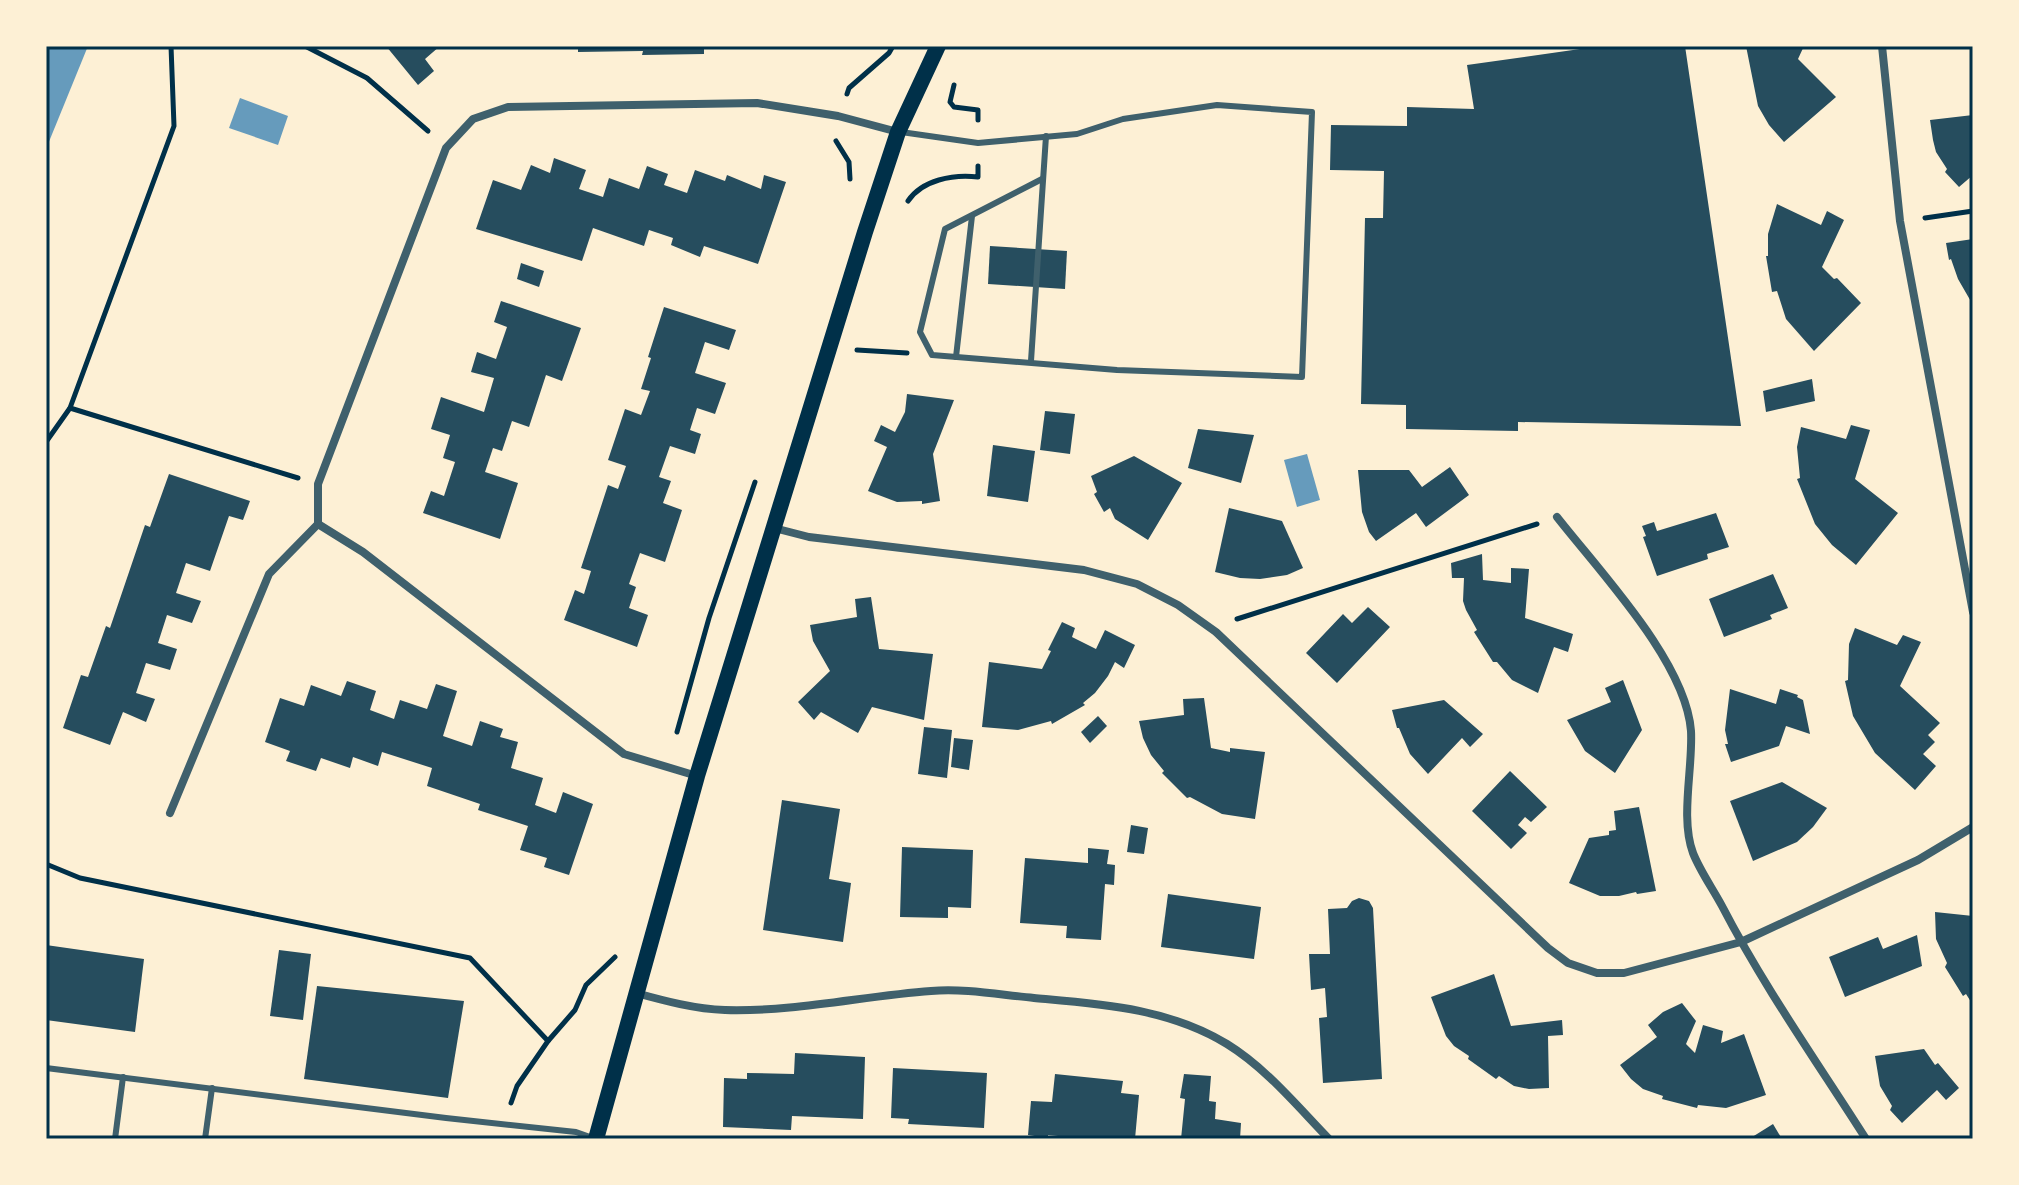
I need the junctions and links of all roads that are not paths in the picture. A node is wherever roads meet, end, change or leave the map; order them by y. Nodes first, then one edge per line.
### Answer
1 (938, 46) edge
2 (1882, 46) edge
3 (898, 132) junction
4 (1046, 136) junction
5 (1042, 179) junction
6 (972, 216) junction
7 (956, 357) junction
8 (1031, 361) junction
9 (1557, 517) road end
10 (318, 524) junction
11 (773, 528) junction
12 (1973, 612) edge
13 (697, 776) junction
14 (170, 813) dead end
15 (1973, 827) edge
16 (1741, 942) junction
17 (635, 993) junction
18 (46, 1068) edge
19 (123, 1077) junction
20 (212, 1088) junction
21 (115, 1139) edge
22 (205, 1139) edge
23 (596, 1139) edge
24 (1329, 1139) edge
25 (1866, 1139) edge

1 - 3 main road
2 - 12 street
3 - 4 lane
3 - 10 street
3 - 11 main road
4 - 5 lane
4 - 8 lane
5 - 6 lane
5 - 8 lane
6 - 7 lane
6 - 7 lane
7 - 8 lane
9 - 16 street
10 - 13 street
10 - 14 street
11 - 13 main road
11 - 16 street
13 - 17 main road
15 - 16 street
16 - 25 street
17 - 23 main road
17 - 24 street
18 - 19 lane
19 - 20 lane
19 - 21 lane
20 - 22 lane
20 - 23 lane

